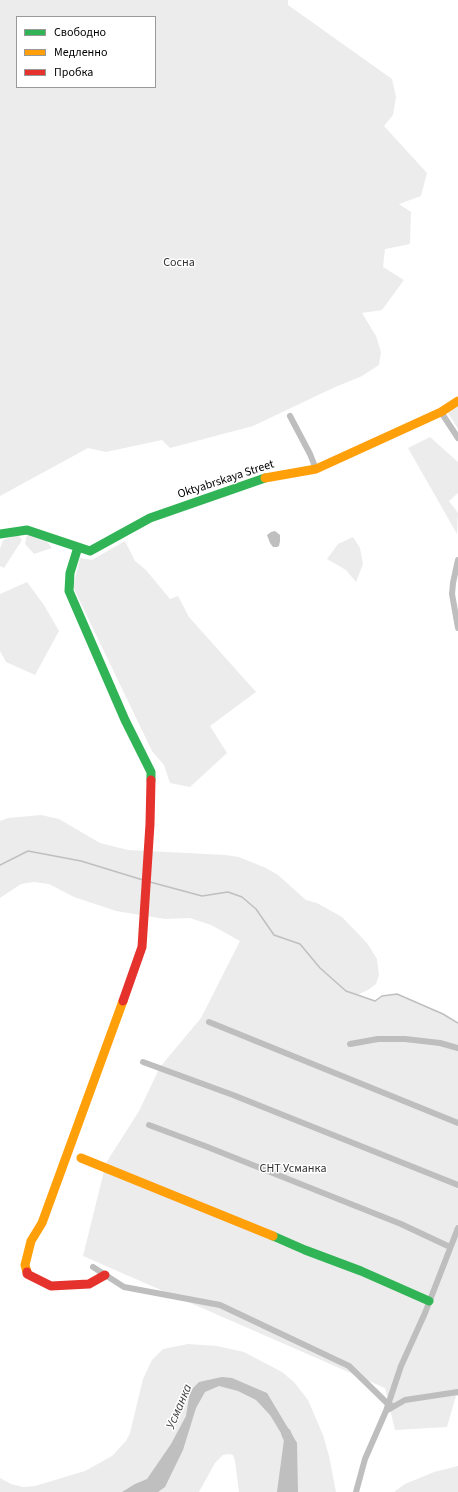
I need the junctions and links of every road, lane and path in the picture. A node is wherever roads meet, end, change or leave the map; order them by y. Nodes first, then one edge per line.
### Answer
1 (458, 401) edge
2 (440, 412) junction
3 (290, 416) dead end
4 (458, 438) edge
5 (316, 469) junction
6 (0, 534) edge
7 (78, 547) junction
8 (458, 560) edge
9 (455, 593) edge
10 (458, 628) edge
11 (209, 1022) dead end
12 (350, 1044) dead end
13 (458, 1048) edge
14 (143, 1062) dead end
15 (458, 1123) edge
16 (149, 1125) dead end
17 (81, 1158) dead end
18 (458, 1185) edge
19 (458, 1228) edge
20 (450, 1247) junction
21 (93, 1267) dead end
22 (105, 1275) junction
23 (429, 1301) junction
24 (457, 1390) edge
25 (389, 1407) junction
26 (356, 1492) edge

1 - 2 street, Oktyabrskaya Street
2 - 4 street
2 - 5 street, Oktyabrskaya Street
3 - 5 street
5 - 7 street, Oktyabrskaya Street
6 - 7 street, Oktyabrskaya Street
7 - 22 street
8 - 9 street
9 - 10 street
11 - 15 street
12 - 13 street
14 - 18 street
16 - 20 street
17 - 23 street
19 - 20 street
20 - 23 street
21 - 22 street
22 - 25 street
23 - 25 street
24 - 25 street
25 - 26 street

